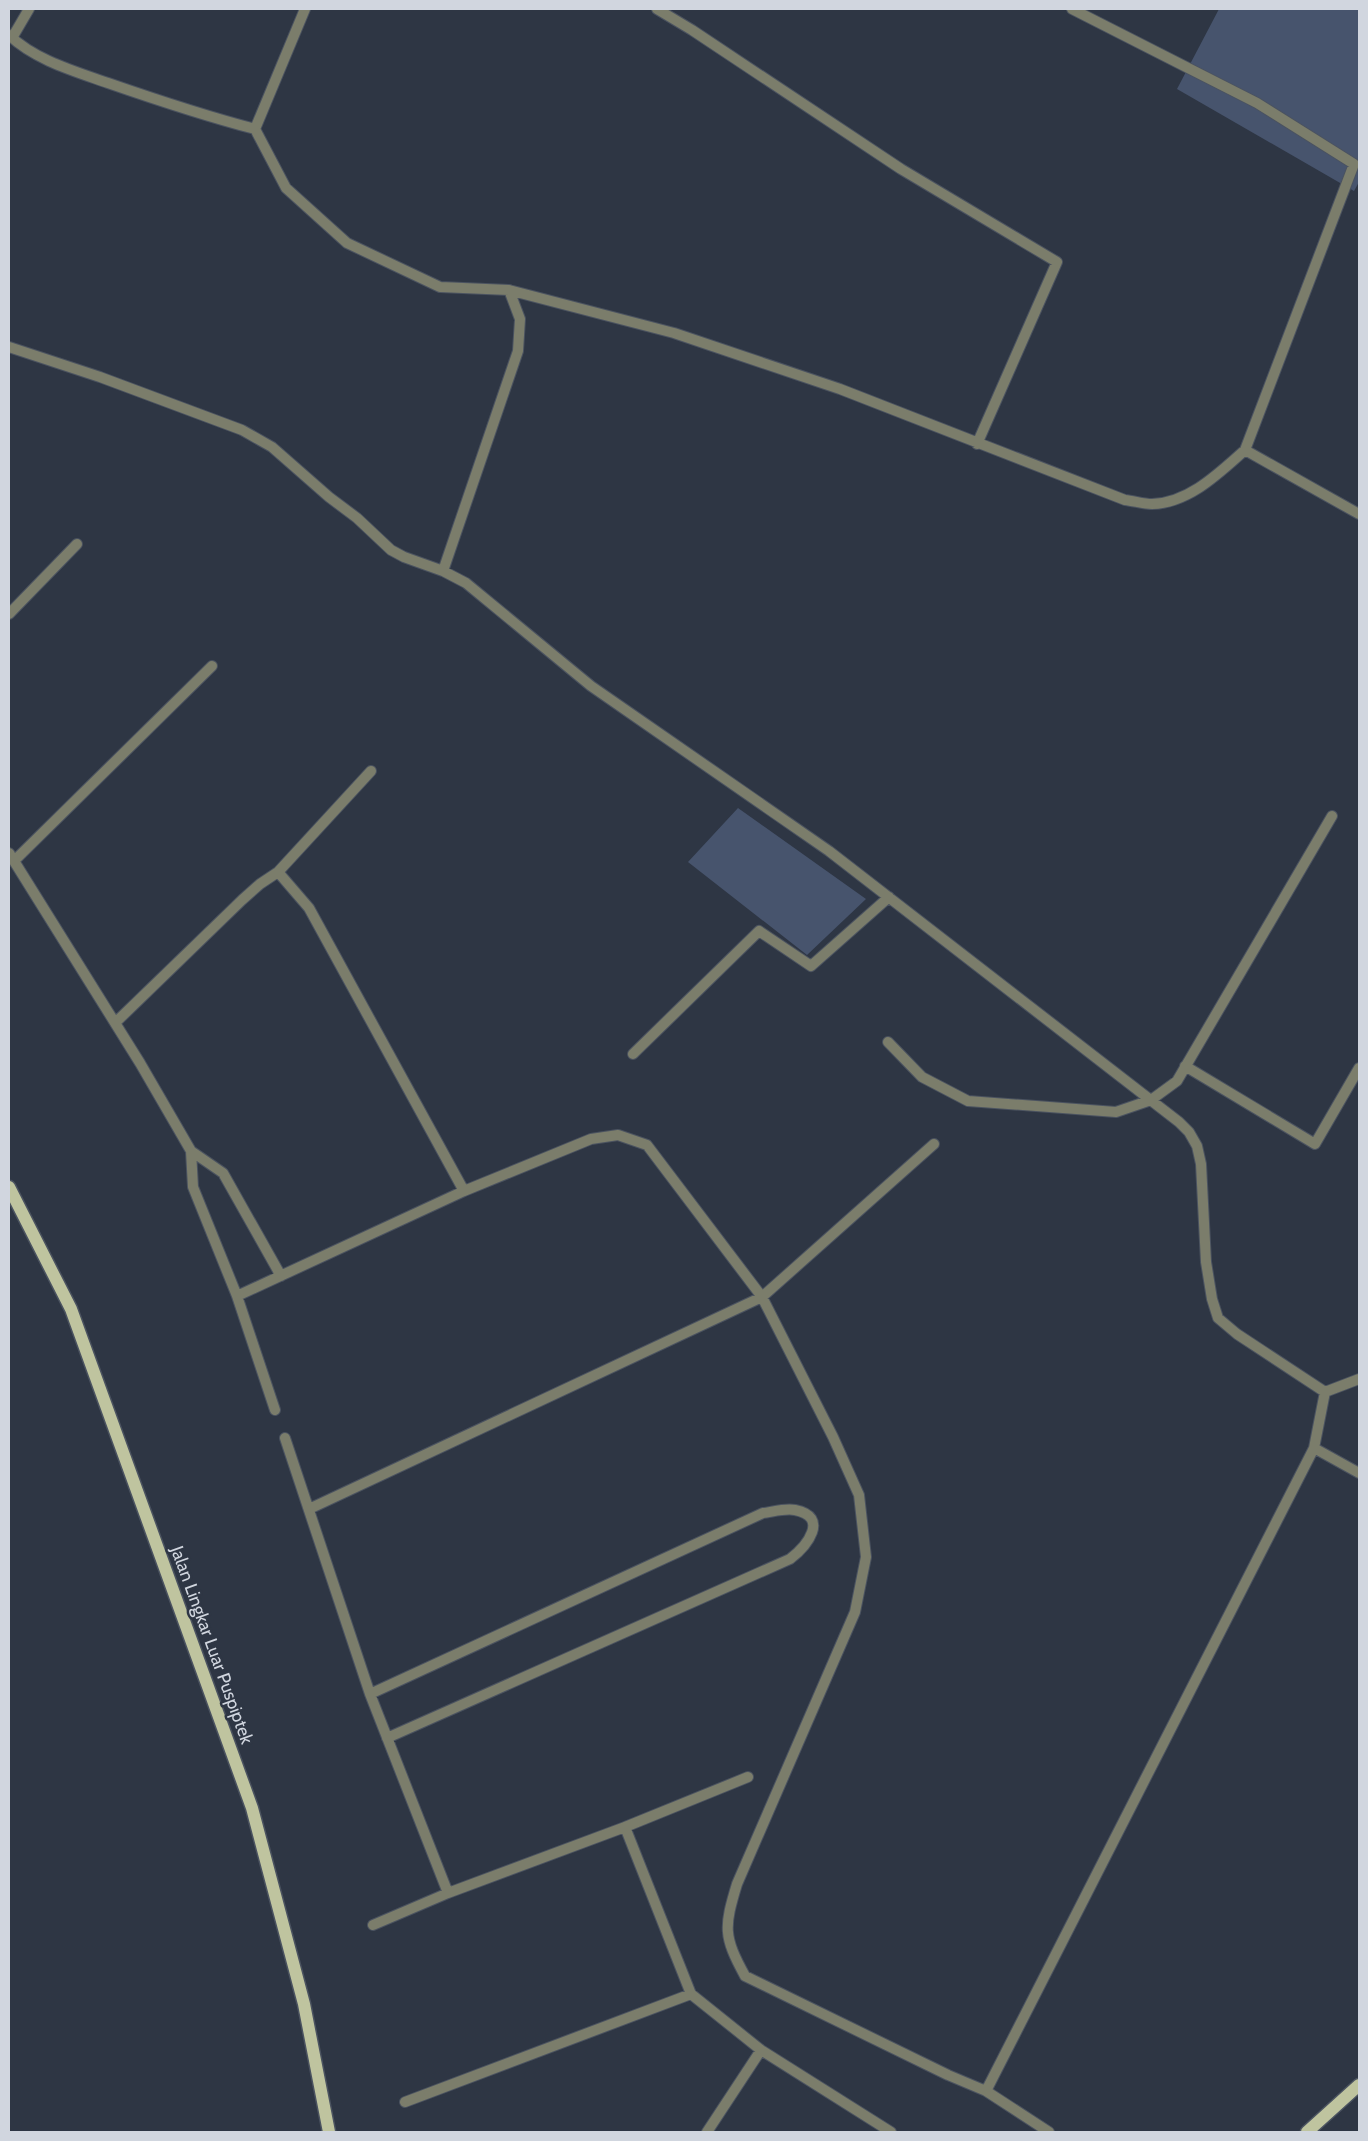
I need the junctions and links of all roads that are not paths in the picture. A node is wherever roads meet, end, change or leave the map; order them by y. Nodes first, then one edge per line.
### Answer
1 (29, 9) edge
2 (305, 9) edge
3 (657, 9) edge
4 (1072, 9) edge
5 (10, 36) edge
6 (255, 129) junction
7 (509, 290) junction
8 (9, 347) edge
9 (977, 444) junction
10 (1245, 450) junction
11 (1359, 514) edge
12 (77, 544) dead end
13 (443, 571) junction
14 (9, 614) edge
15 (212, 666) dead end
16 (371, 771) dead end
17 (1332, 816) dead end
18 (11, 857) edge
19 (278, 872) junction
20 (889, 897) junction
21 (116, 1023) junction
22 (888, 1042) dead end
23 (633, 1054) dead end
24 (1185, 1066) junction
25 (1359, 1068) edge
26 (1151, 1100) junction
27 (934, 1144) dead end
28 (190, 1151) junction
29 (9, 1187) edge
30 (464, 1191) junction
31 (282, 1276) junction
32 (237, 1296) junction
33 (762, 1297) junction
34 (1359, 1379) edge
35 (1325, 1392) junction
36 (275, 1410) dead end
37 (285, 1438) dead end
38 (1314, 1448) junction
39 (1359, 1473) edge
40 (309, 1509) junction
41 (370, 1694) junction
42 (387, 1738) junction
43 (748, 1777) dead end
44 (625, 1827) junction
45 (448, 1893) junction
46 (373, 1925) dead end
47 (691, 1994) junction
48 (760, 2050) junction
49 (1359, 2085) edge
50 (986, 2091) junction
51 (405, 2102) dead end
52 (329, 2132) edge
53 (708, 2132) edge
54 (891, 2132) edge
55 (1049, 2132) edge
56 (1308, 2132) edge

1 - 5 street
2 - 6 street
3 - 9 street
4 - 10 street
5 - 6 street
6 - 7 street
7 - 9 street
7 - 13 street
8 - 13 street
9 - 10 street
10 - 11 street
12 - 14 street
13 - 20 street
15 - 18 street
16 - 19 street
17 - 24 street
18 - 21 street
19 - 21 street
19 - 30 street
20 - 23 street
20 - 26 street
21 - 28 street
22 - 26 street
24 - 25 street
24 - 26 street
26 - 35 street
27 - 33 street
28 - 31 street
28 - 32 street
29 - 52 main road, Jalan Lingkar Luar Puspiptek
30 - 31 street
30 - 33 street
31 - 32 street
32 - 36 street
33 - 40 street
33 - 50 street
34 - 35 street
35 - 38 street
37 - 40 street
38 - 39 street
38 - 50 street
40 - 41 street
41 - 42 street
41 - 42 street
42 - 45 street
43 - 44 street
44 - 45 street
44 - 47 street
45 - 46 street
47 - 48 street
47 - 51 street
48 - 53 street
48 - 54 street
49 - 56 main road
50 - 55 street

